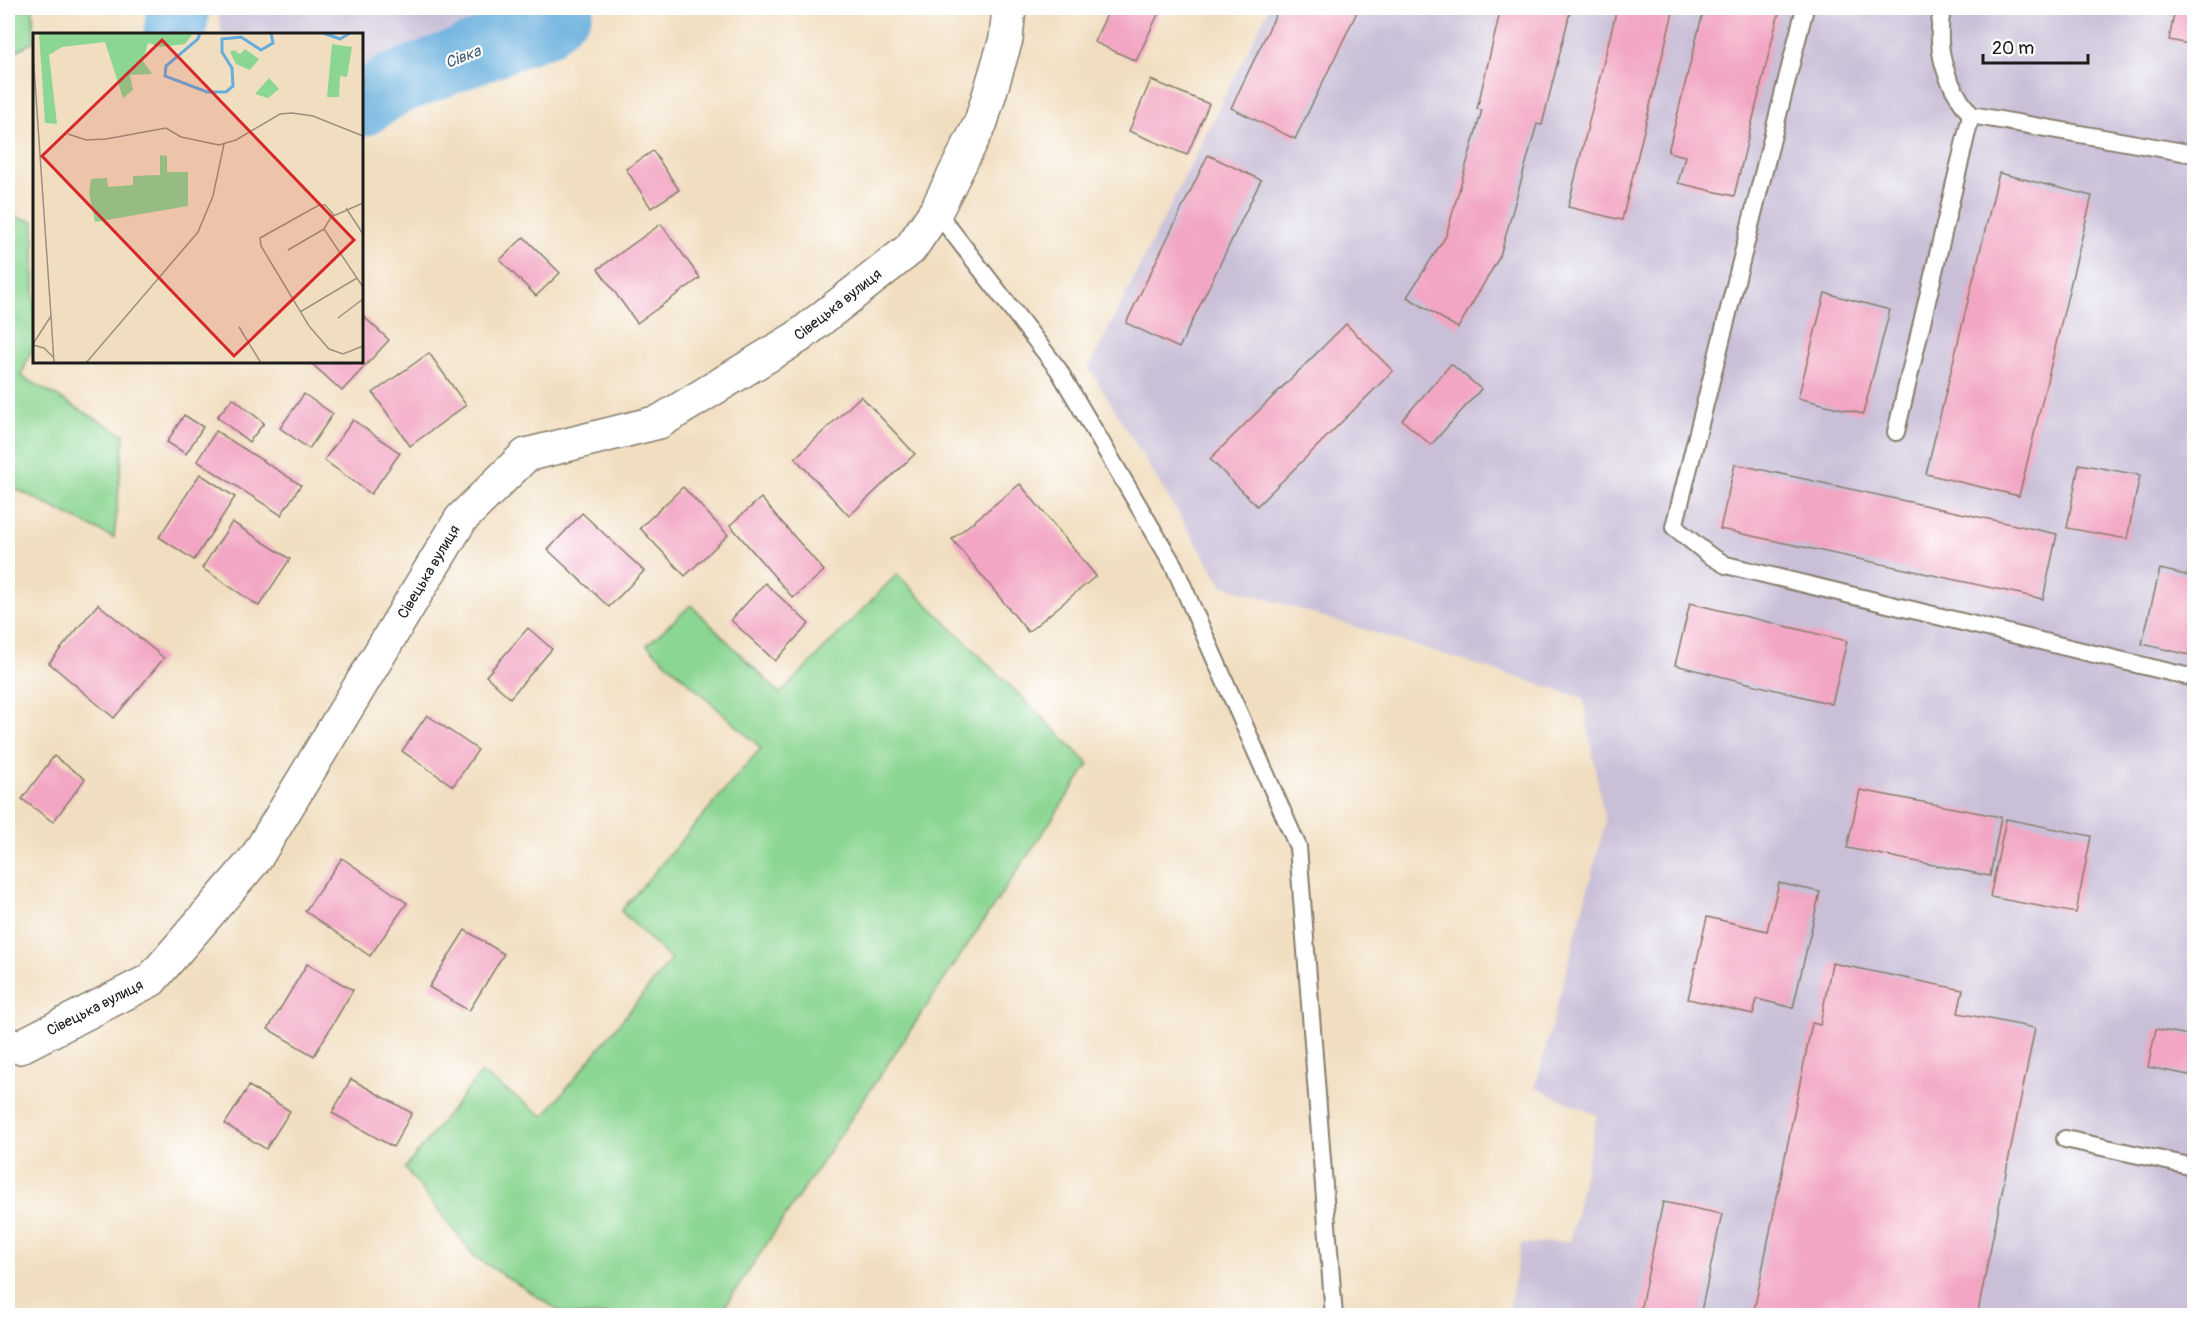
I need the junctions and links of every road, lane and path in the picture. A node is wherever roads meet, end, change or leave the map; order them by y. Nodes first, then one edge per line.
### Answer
1 (1009, 8) edge
2 (1805, 8) edge
3 (1942, 8) edge
4 (1971, 115) junction
5 (2194, 154) edge
6 (936, 211) junction
7 (1896, 432) dead end
8 (2194, 678) edge
9 (19, 1047) dead end
10 (2065, 1139) dead end
11 (2194, 1167) edge
12 (1334, 1316) edge

1 - 6 street, Сівецька вулиця
2 - 8 lane
3 - 4 lane
4 - 5 lane
4 - 7 lane
6 - 9 street, Сівецька вулиця
6 - 12 lane
10 - 11 lane

